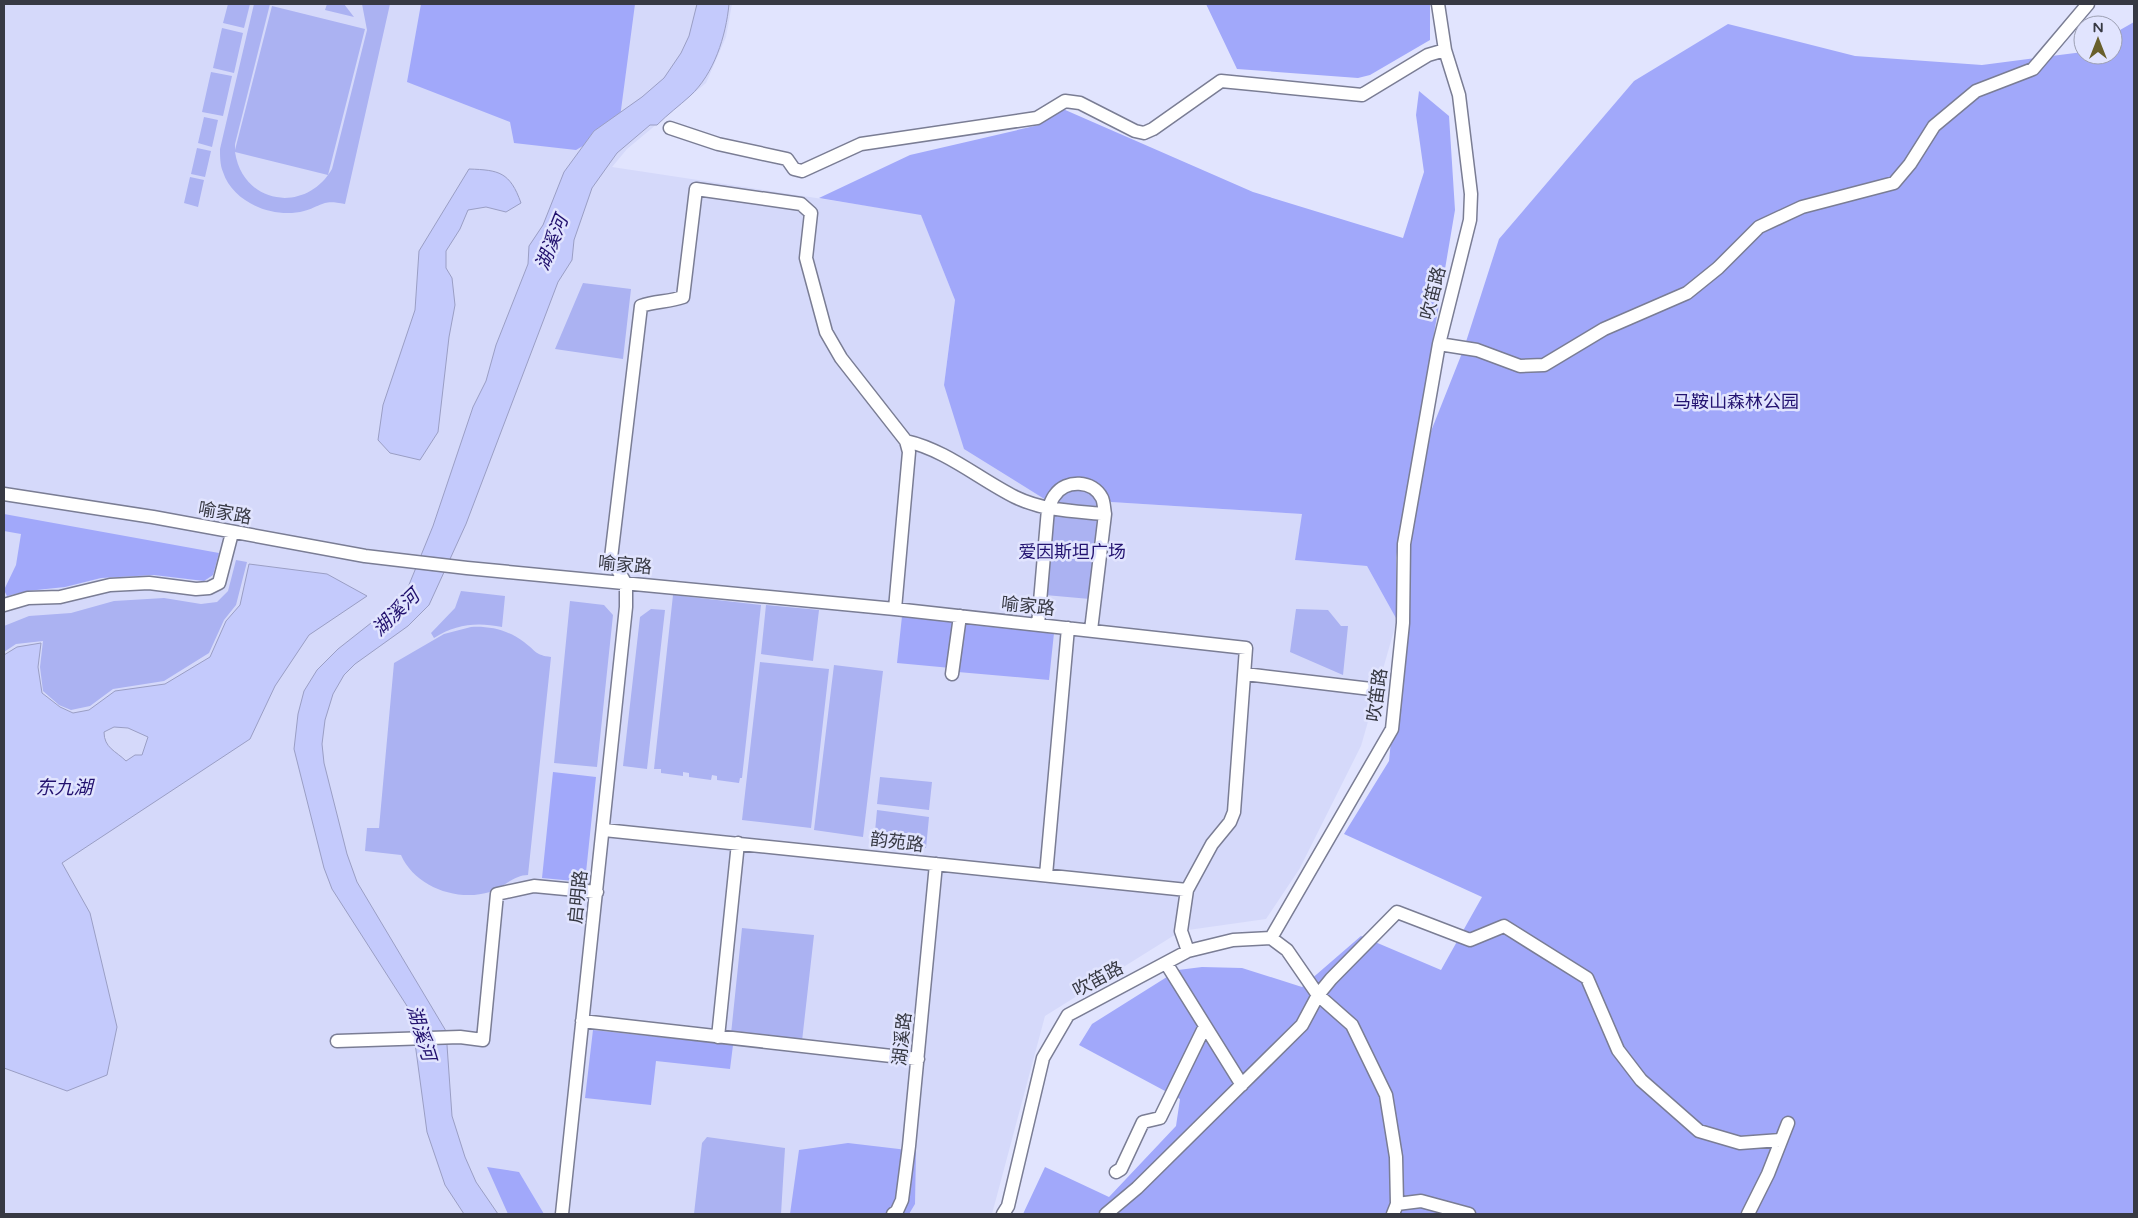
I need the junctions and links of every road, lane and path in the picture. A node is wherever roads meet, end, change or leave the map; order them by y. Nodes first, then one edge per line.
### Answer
1 (1438, 4) edge
2 (2088, 4) edge
3 (1445, 50) junction
4 (670, 128) dead end
5 (1438, 344) junction
6 (906, 441) junction
7 (4, 494) edge
8 (1048, 510) junction
9 (1105, 514) junction
10 (232, 532) junction
11 (626, 584) junction
12 (4, 605) edge
13 (895, 609) junction
14 (960, 616) junction
15 (1038, 625) junction
16 (1068, 628) junction
17 (1091, 630) junction
18 (952, 674) dead end
19 (1245, 674) junction
20 (1371, 689) dead end
21 (604, 830) junction
22 (738, 844) junction
23 (936, 864) junction
24 (1046, 875) junction
25 (1187, 890) junction
26 (597, 892) junction
27 (1271, 938) junction
28 (1188, 951) junction
29 (1166, 963) junction
30 (1318, 995) junction
31 (582, 1021) junction
32 (1205, 1026) junction
33 (718, 1037) junction
34 (337, 1041) dead end
35 (918, 1059) junction
36 (1242, 1085) junction
37 (1788, 1124) dead end
38 (1782, 1140) junction
39 (1116, 1172) dead end
40 (1395, 1209) edge
41 (562, 1214) edge
42 (893, 1214) edge
43 (1003, 1214) edge
44 (1106, 1214) edge
45 (1469, 1214) edge
46 (1748, 1214) edge

1 - 3 street, 吹笛路
2 - 5 street
3 - 4 street
3 - 5 street, 吹笛路
5 - 27 street, 吹笛路
6 - 8 street
6 - 11 street
6 - 13 street
7 - 10 street, 喻家路
8 - 9 street
8 - 9 street
8 - 15 street
9 - 17 street
10 - 11 street, 喻家路
10 - 12 street
11 - 13 street, 喻家路
11 - 21 street, 启明路
13 - 14 street, 喻家路
14 - 15 street, 喻家路
14 - 18 street
15 - 16 street, 喻家路
16 - 17 street, 喻家路
16 - 24 street
17 - 19 street, 喻家路
19 - 20 street
19 - 25 street
21 - 22 street, 韵苑路
21 - 26 street, 启明路
22 - 23 street, 韵苑路
22 - 33 street
23 - 24 street, 韵苑路
23 - 35 street, 湖溪路
24 - 25 street, 韵苑路
25 - 28 street
26 - 31 street, 启明路
26 - 34 street
27 - 28 street, 吹笛路
27 - 30 street
28 - 29 street, 吹笛路
29 - 32 street
29 - 43 street, 吹笛路
30 - 36 street
30 - 38 street
30 - 40 street
31 - 33 street
31 - 41 street, 启明路
32 - 36 street
32 - 39 street
33 - 35 street
35 - 42 street, 湖溪路
36 - 44 street
37 - 38 street
38 - 46 street
40 - 45 street

